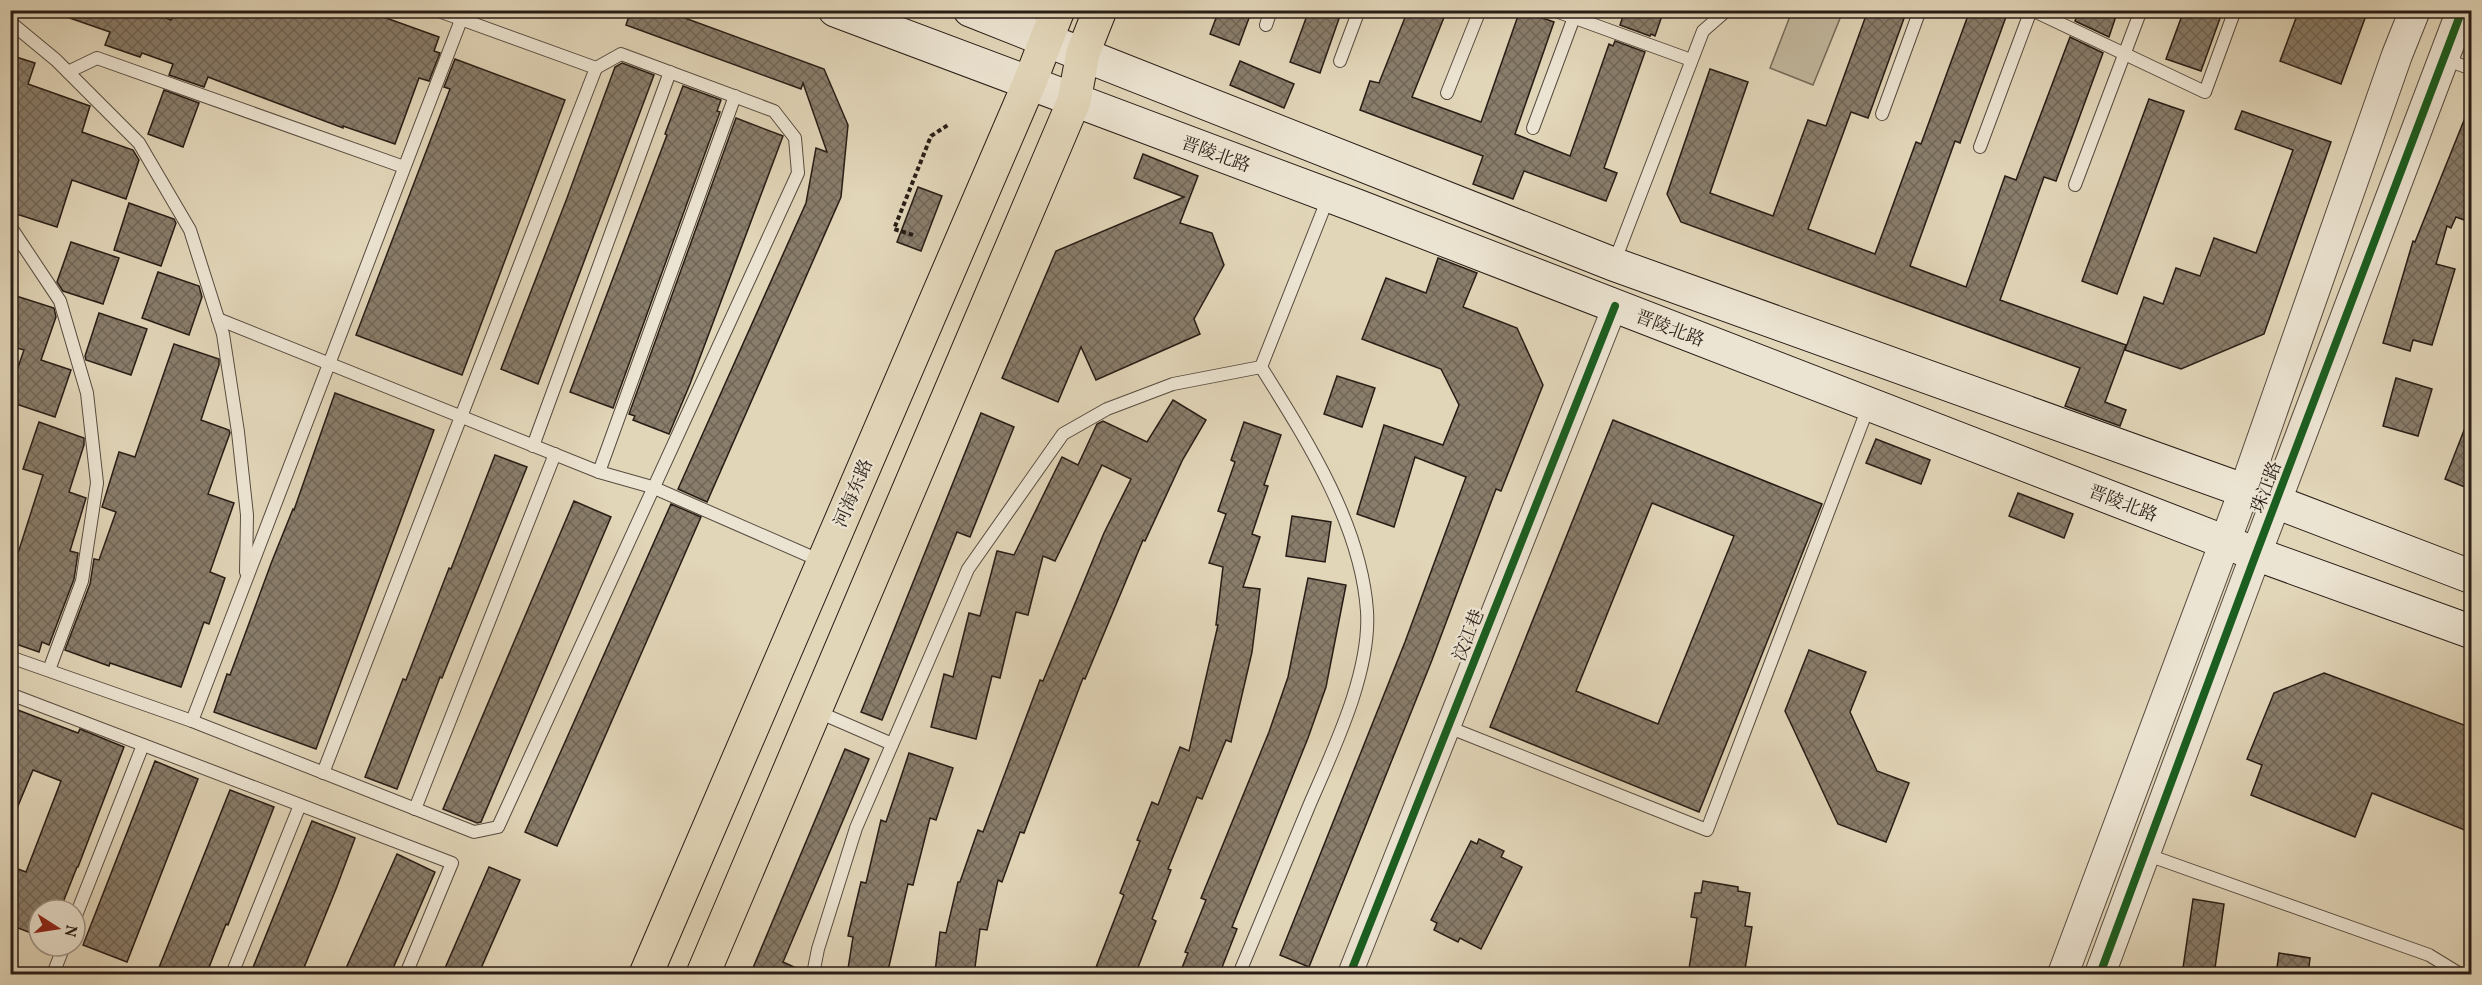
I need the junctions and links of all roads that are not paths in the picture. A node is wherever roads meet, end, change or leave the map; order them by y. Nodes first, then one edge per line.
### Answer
1 (436, 10) edge
2 (835, 10) edge
3 (970, 10) edge
4 (1100, 10) edge
5 (1271, 10) edge
6 (1359, 10) edge
7 (1480, 10) edge
8 (1553, 10) edge
9 (1727, 10) edge
10 (1920, 10) edge
11 (2031, 10) edge
12 (2141, 10) edge
13 (2235, 10) edge
14 (2415, 10) edge
15 (2462, 10) edge
16 (1575, 14) edge
17 (462, 20) junction
18 (10, 22) edge
19 (1052, 25) edge
20 (1266, 25) dead end
21 (1083, 53) junction
22 (2125, 54) junction
23 (2444, 59) junction
24 (1691, 60) junction
25 (1340, 61) dead end
26 (596, 68) junction
27 (2472, 69) edge
28 (68, 72) junction
29 (670, 72) junction
30 (1029, 84) junction
31 (1447, 93) dead end
32 (735, 96) junction
33 (1074, 101) junction
34 (1882, 114) dead end
35 (1533, 128) dead end
36 (1980, 147) dead end
37 (404, 167) junction
38 (2075, 185) dead end
39 (1329, 196) junction
40 (10, 226) edge
41 (1613, 264) junction
42 (1615, 306) junction
43 (218, 319) junction
44 (328, 363) junction
45 (1262, 367) junction
46 (1869, 405) junction
47 (460, 416) junction
48 (533, 446) junction
49 (555, 454) junction
50 (599, 472) junction
51 (652, 487) junction
52 (2244, 491) junction
53 (2276, 502) junction
54 (2224, 543) junction
55 (2256, 554) junction
56 (824, 562) junction
57 (2472, 577) edge
58 (245, 582) junction
59 (2472, 632) edge
60 (10, 657) edge
61 (49, 670) junction
62 (10, 694) edge
63 (815, 711) junction
64 (192, 722) junction
65 (1448, 727) junction
66 (892, 744) junction
67 (143, 745) junction
68 (323, 773) junction
69 (300, 805) junction
70 (416, 809) junction
71 (2145, 854) junction
72 (83, 898) edge
73 (59, 958) edge
74 (53, 975) edge
75 (232, 975) edge
76 (406, 975) edge
77 (646, 975) edge
78 (704, 975) edge
79 (813, 975) edge
80 (1239, 975) edge
81 (1350, 975) edge
82 (2063, 975) edge
83 (2100, 975) edge
84 (2460, 975) edge

1 - 17 lane
2 - 30 main road, 晋陵北路
3 - 19 main road
4 - 21 main road
5 - 20 lane
6 - 25 lane
7 - 31 lane
8 - 16 lane
9 - 24 lane
10 - 34 lane
11 - 22 lane
11 - 36 lane
12 - 22 lane
13 - 22 lane
14 - 52 street, 珠江路
15 - 23 street, 珠江路
16 - 24 lane
16 - 35 lane
17 - 26 lane
17 - 37 lane
18 - 28 lane
19 - 21 main road
19 - 30 main road, 河海东路
21 - 33 main road
21 - 41 main road
22 - 38 lane
23 - 27 lane
23 - 53 street, 珠江路
24 - 41 lane
26 - 29 lane
26 - 47 lane
28 - 37 lane
28 - 43 lane
29 - 32 lane
29 - 48 lane
30 - 33 main road, 晋陵北路
30 - 56 main road, 河海东路
32 - 50 lane
32 - 51 lane
33 - 39 main road, 晋陵北路
33 - 63 main road
37 - 44 lane
39 - 42 main road, 晋陵北路
39 - 45 lane
40 - 61 lane
41 - 52 main road
42 - 46 main road, 晋陵北路
42 - 65 street, 汶江巷
43 - 44 lane
43 - 58 lane
44 - 47 lane
44 - 58 lane
45 - 66 lane
45 - 80 lane
46 - 54 main road, 晋陵北路
46 - 65 lane
47 - 48 lane
47 - 68 lane
48 - 49 lane
49 - 50 lane
49 - 70 lane
50 - 51 lane
51 - 56 lane
51 - 70 lane
52 - 53 main road
52 - 54 street, 珠江路
53 - 55 street, 珠江路
53 - 57 main road
54 - 55 main road, 晋陵北路
54 - 82 street, 珠江路
55 - 59 main road, 晋陵北路
55 - 71 street, 珠江路
56 - 77 main road, 河海东路
58 - 64 lane
60 - 61 lane
61 - 64 lane
62 - 67 lane
63 - 66 lane
63 - 78 main road
64 - 68 lane
65 - 81 street, 汶江巷
66 - 79 lane
67 - 69 lane
67 - 72 lane
68 - 70 lane
69 - 75 lane
69 - 76 lane
71 - 83 street, 珠江路
71 - 84 lane
73 - 74 lane

